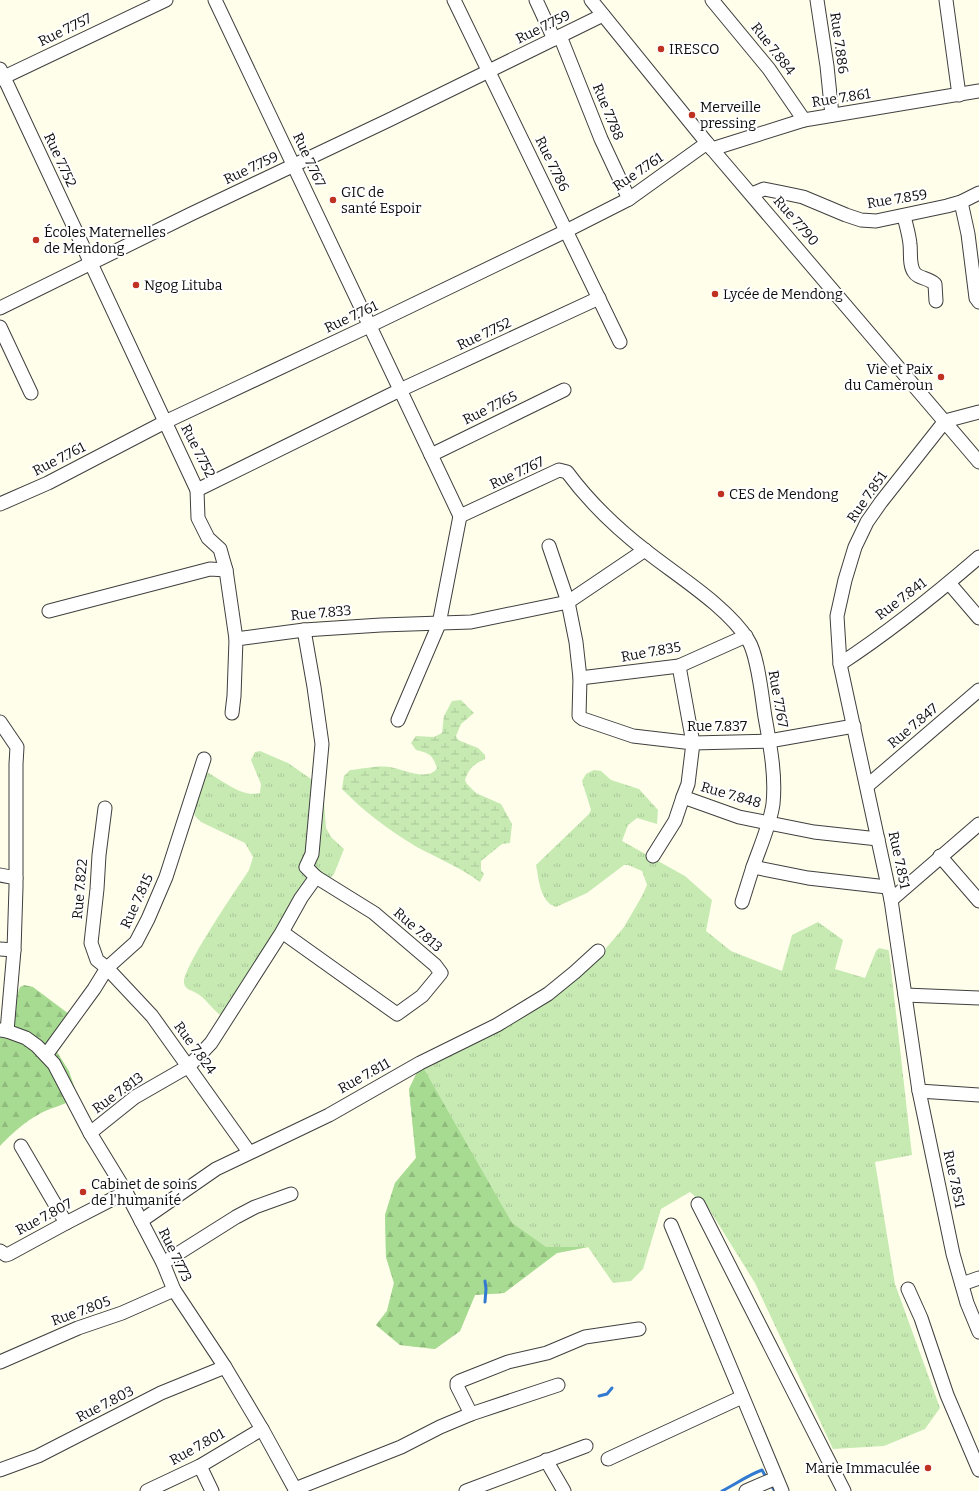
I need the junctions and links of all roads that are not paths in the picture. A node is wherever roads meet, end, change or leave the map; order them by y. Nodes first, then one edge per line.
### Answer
1 (166, 0) edge
2 (215, 0) edge
3 (454, 0) edge
4 (536, 0) edge
5 (591, 0) edge
6 (712, 0) edge
7 (817, 0) edge
8 (946, 0) edge
9 (603, 15) junction
10 (557, 38) junction
11 (489, 71) junction
12 (1, 75) edge
13 (979, 91) edge
14 (959, 95) junction
15 (832, 116) junction
16 (804, 120) junction
17 (710, 146) junction
18 (294, 166) junction
19 (979, 193) edge
20 (752, 194) junction
21 (629, 199) junction
22 (961, 202) junction
23 (904, 216) junction
24 (566, 231) junction
25 (91, 264) junction
26 (599, 298) junction
27 (936, 301) dead end
28 (979, 302) edge
29 (0, 308) edge
30 (369, 326) junction
31 (0, 327) edge
32 (620, 342) dead end
33 (400, 390) junction
34 (564, 390) dead end
35 (31, 393) dead end
36 (979, 412) edge
37 (945, 421) junction
38 (165, 422) junction
39 (431, 455) junction
40 (979, 462) edge
41 (197, 490) junction
42 (0, 504) edge
43 (460, 516) junction
44 (549, 546) dead end
45 (645, 550) junction
46 (979, 557) edge
47 (226, 570) junction
48 (949, 583) junction
49 (568, 602) junction
50 (48, 611) dead end
51 (979, 618) edge
52 (439, 624) junction
53 (304, 630) junction
54 (746, 636) junction
55 (236, 639) junction
56 (840, 664) junction
57 (680, 666) junction
58 (580, 678) junction
59 (979, 690) edge
60 (232, 713) dead end
61 (398, 720) dead end
62 (0, 722) edge
63 (854, 726) junction
64 (769, 741) junction
65 (693, 743) junction
66 (204, 759) dead end
67 (867, 786) junction
68 (683, 797) junction
69 (106, 808) dead end
70 (768, 822) junction
71 (979, 824) edge
72 (878, 839) junction
73 (654, 856) dead end
74 (940, 856) junction
75 (753, 868) junction
76 (0, 874) edge
77 (316, 877) junction
78 (16, 878) junction
79 (889, 893) junction
80 (979, 901) edge
81 (742, 902) dead end
82 (282, 932) junction
83 (0, 949) edge
84 (14, 950) junction
85 (598, 951) dead end
86 (107, 968) junction
87 (905, 995) junction
88 (979, 998) edge
89 (4, 1030) edge
90 (46, 1055) junction
91 (189, 1066) junction
92 (919, 1091) junction
93 (979, 1095) edge
94 (90, 1133) junction
95 (21, 1146) dead end
96 (249, 1152) junction
97 (126, 1192) junction
98 (291, 1194) dead end
99 (698, 1204) dead end
100 (141, 1221) junction
101 (66, 1223) junction
102 (671, 1225) dead end
103 (1, 1253) edge
104 (163, 1263) junction
105 (979, 1278) edge
106 (962, 1284) junction
107 (908, 1289) dead end
108 (174, 1290) junction
109 (639, 1329) dead end
110 (979, 1332) edge
111 (0, 1362) edge
112 (225, 1367) junction
113 (558, 1385) dead end
114 (742, 1397) junction
115 (471, 1414) junction
116 (262, 1429) junction
117 (586, 1446) dead end
118 (608, 1459) dead end
119 (546, 1460) junction
120 (200, 1466) junction
121 (0, 1470) edge
122 (979, 1470) edge
123 (776, 1478) junction
124 (295, 1490) edge
125 (147, 1491) edge
126 (212, 1491) edge
127 (469, 1491) edge
128 (564, 1491) edge
129 (746, 1491) edge
130 (782, 1491) edge
131 (844, 1491) edge

1 - 12 street, Rue 7.757
2 - 18 street, Rue 7.767
3 - 11 street, Rue 7.786
4 - 10 street, Rue 7.788
5 - 9 street, Rue 7.790
6 - 16 street, Rue 7.884
7 - 15 street, Rue 7.886
8 - 14 street
9 - 10 street, Rue 7.759
9 - 17 street, Rue 7.790
10 - 11 street, Rue 7.759
10 - 21 street, Rue 7.788
11 - 18 street, Rue 7.759
11 - 24 street, Rue 7.786
12 - 25 street, Rue 7.752
13 - 14 street, Rue 7.861
14 - 15 street, Rue 7.861
15 - 16 street, Rue 7.861
16 - 17 street, Rue 7.861
17 - 20 street, Rue 7.790
17 - 21 street, Rue 7.761
18 - 25 street, Rue 7.759
18 - 30 street, Rue 7.767
19 - 22 street, Rue 7.859
20 - 23 street, Rue 7.859
20 - 37 street, Rue 7.790
21 - 24 street, Rue 7.761
22 - 23 street, Rue 7.859
22 - 28 street
23 - 27 street
24 - 26 street, Rue 7.786
24 - 30 street, Rue 7.761
25 - 29 street, Rue 7.759
25 - 38 street, Rue 7.752
26 - 32 street, Rue 7.786
26 - 33 street, Rue 7.752
30 - 33 street, Rue 7.767
30 - 38 street, Rue 7.761
31 - 35 street
33 - 39 street, Rue 7.767
33 - 41 street, Rue 7.752
34 - 39 street, Rue 7.765
36 - 37 street
37 - 40 street, Rue 7.790
37 - 56 street, Rue 7.851
38 - 41 street, Rue 7.752
38 - 42 street, Rue 7.761
39 - 43 street, Rue 7.767
41 - 47 street
43 - 45 street, Rue 7.767
43 - 52 street
44 - 49 street
45 - 49 street, Rue 7.833
45 - 54 street, Rue 7.767
46 - 48 street, Rue 7.841
47 - 50 street
47 - 55 street
48 - 51 street
48 - 56 street, Rue 7.841
49 - 52 street, Rue 7.833
49 - 58 street
52 - 53 street, Rue 7.833
52 - 61 street
53 - 55 street, Rue 7.833
53 - 77 street
54 - 57 street, Rue 7.835
54 - 64 street, Rue 7.767
55 - 60 street
56 - 63 street, Rue 7.851
57 - 58 street, Rue 7.835
57 - 65 street, Rue 7.848
58 - 65 street, Rue 7.837
59 - 67 street, Rue 7.847
62 - 78 street
63 - 64 street, Rue 7.837
63 - 67 street, Rue 7.851
64 - 65 street, Rue 7.837
64 - 70 street, Rue 7.767
65 - 68 street, Rue 7.848
66 - 86 street, Rue 7.815
67 - 72 street, Rue 7.851
68 - 70 street, Rue 7.848
68 - 73 street
69 - 86 street, Rue 7.822
70 - 72 street, Rue 7.848
70 - 75 street, Rue 7.767
71 - 74 street
72 - 79 street, Rue 7.851
74 - 79 street
74 - 80 street
75 - 79 street
75 - 81 street, Rue 7.767
76 - 78 street
77 - 82 street, Rue 7.813
77 - 82 street, Rue 7.813
78 - 84 street
79 - 87 street, Rue 7.851
82 - 91 street, Rue 7.813
83 - 84 street
84 - 89 street
85 - 96 street, Rue 7.811
86 - 90 street, Rue 7.815
86 - 91 street, Rue 7.824
87 - 88 street
87 - 92 street, Rue 7.851
89 - 90 street, Rue 7.773
90 - 94 street, Rue 7.773
91 - 94 street, Rue 7.813
91 - 96 street, Rue 7.824
92 - 93 street
92 - 106 street, Rue 7.851
94 - 97 street, Rue 7.773
95 - 101 street
96 - 100 street, Rue 7.811
97 - 100 street, Rue 7.773
97 - 101 street, Rue 7.807
98 - 104 street
99 - 131 street
100 - 104 street, Rue 7.773
101 - 103 street, Rue 7.807
102 - 114 street
104 - 108 street, Rue 7.773
105 - 106 street
106 - 110 street, Rue 7.851
107 - 122 street
108 - 111 street, Rue 7.805
108 - 112 street, Rue 7.773
109 - 115 street
112 - 116 street, Rue 7.773
112 - 121 street, Rue 7.803
113 - 115 street
114 - 118 street
114 - 123 street
115 - 124 street
116 - 120 street, Rue 7.801
116 - 124 street, Rue 7.773
117 - 119 street
119 - 127 street
119 - 128 street
120 - 125 street, Rue 7.801
120 - 126 street
123 - 129 street
123 - 130 street

